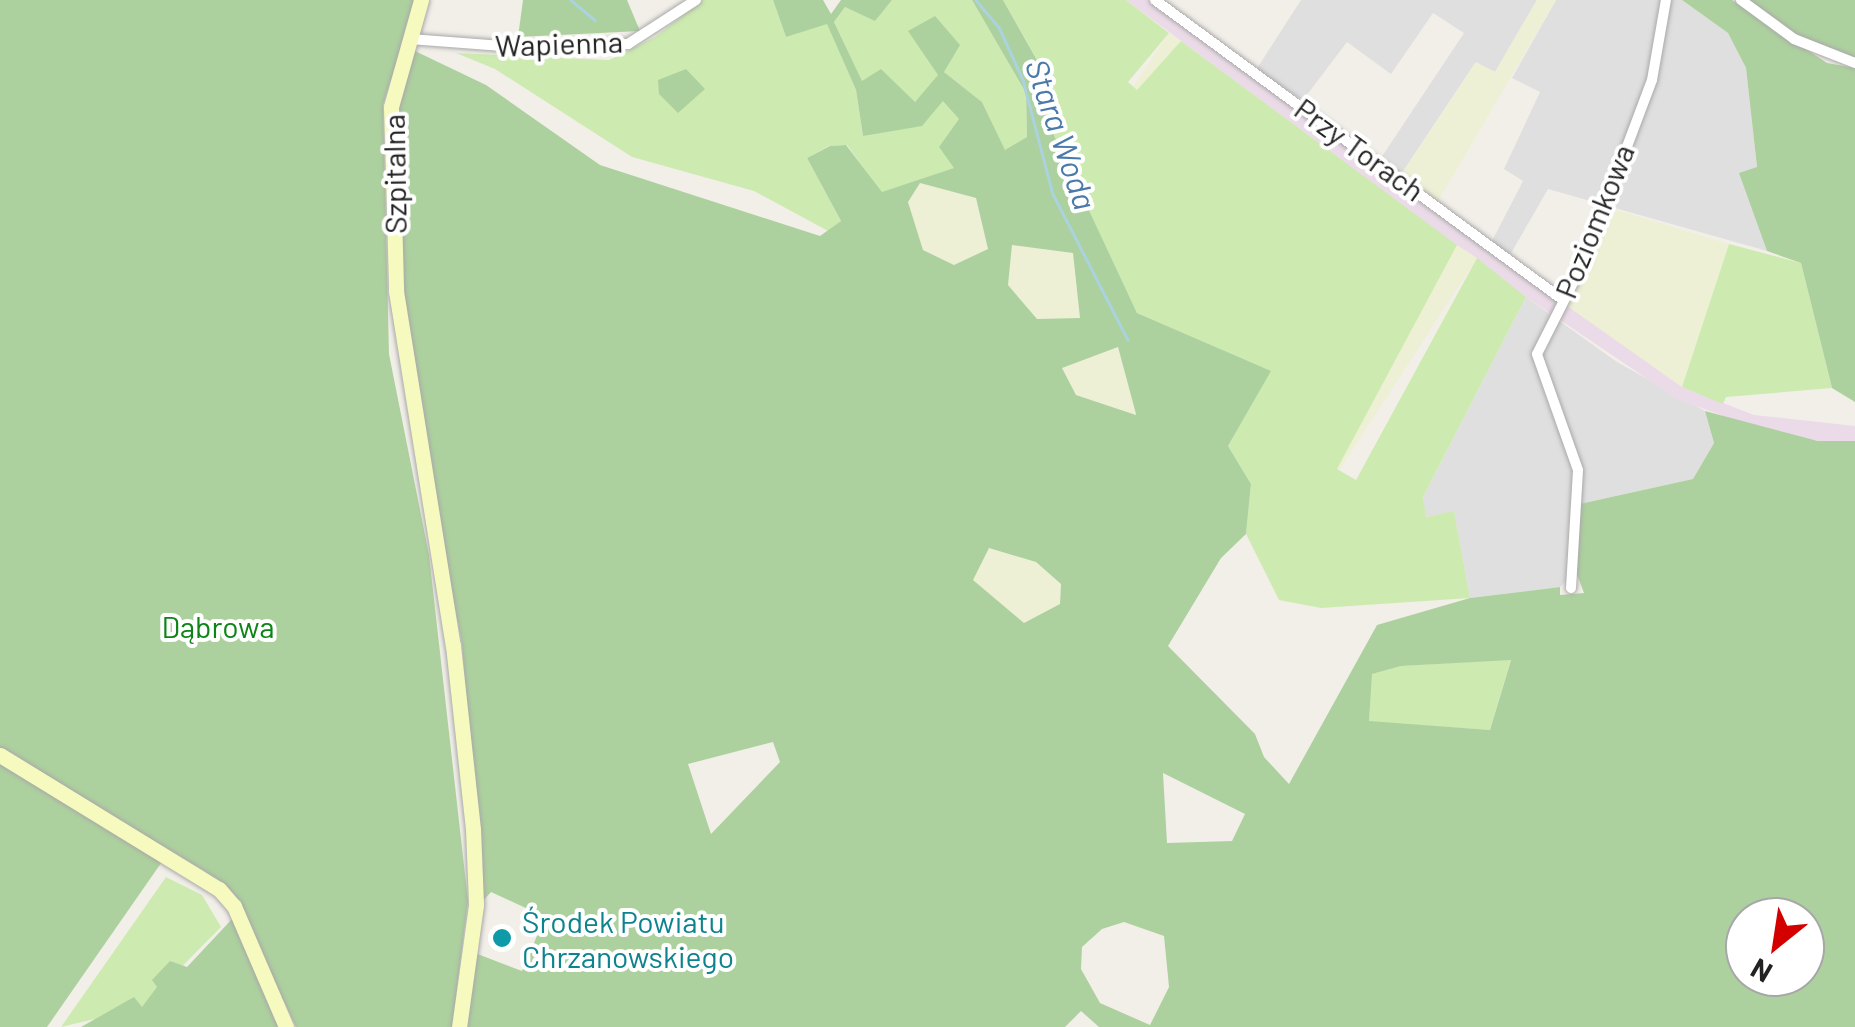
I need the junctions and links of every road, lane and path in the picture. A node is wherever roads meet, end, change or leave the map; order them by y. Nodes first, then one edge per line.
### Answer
1 (421, 0) edge
2 (696, 0) edge
3 (1155, 0) edge
4 (1666, 0) edge
5 (1741, 0) edge
6 (410, 39) junction
7 (1855, 63) edge
8 (1564, 300) junction
9 (1571, 588) dead end
10 (0, 755) edge
11 (286, 1027) edge
12 (458, 1027) edge

1 - 6 main road, Szpitalna
2 - 6 street, Wapienna
3 - 8 street, Przy Torach
4 - 8 street, Poziomkowa
5 - 7 street
6 - 12 main road, Szpitalna
8 - 9 street, Poziomkowa
10 - 11 main road

